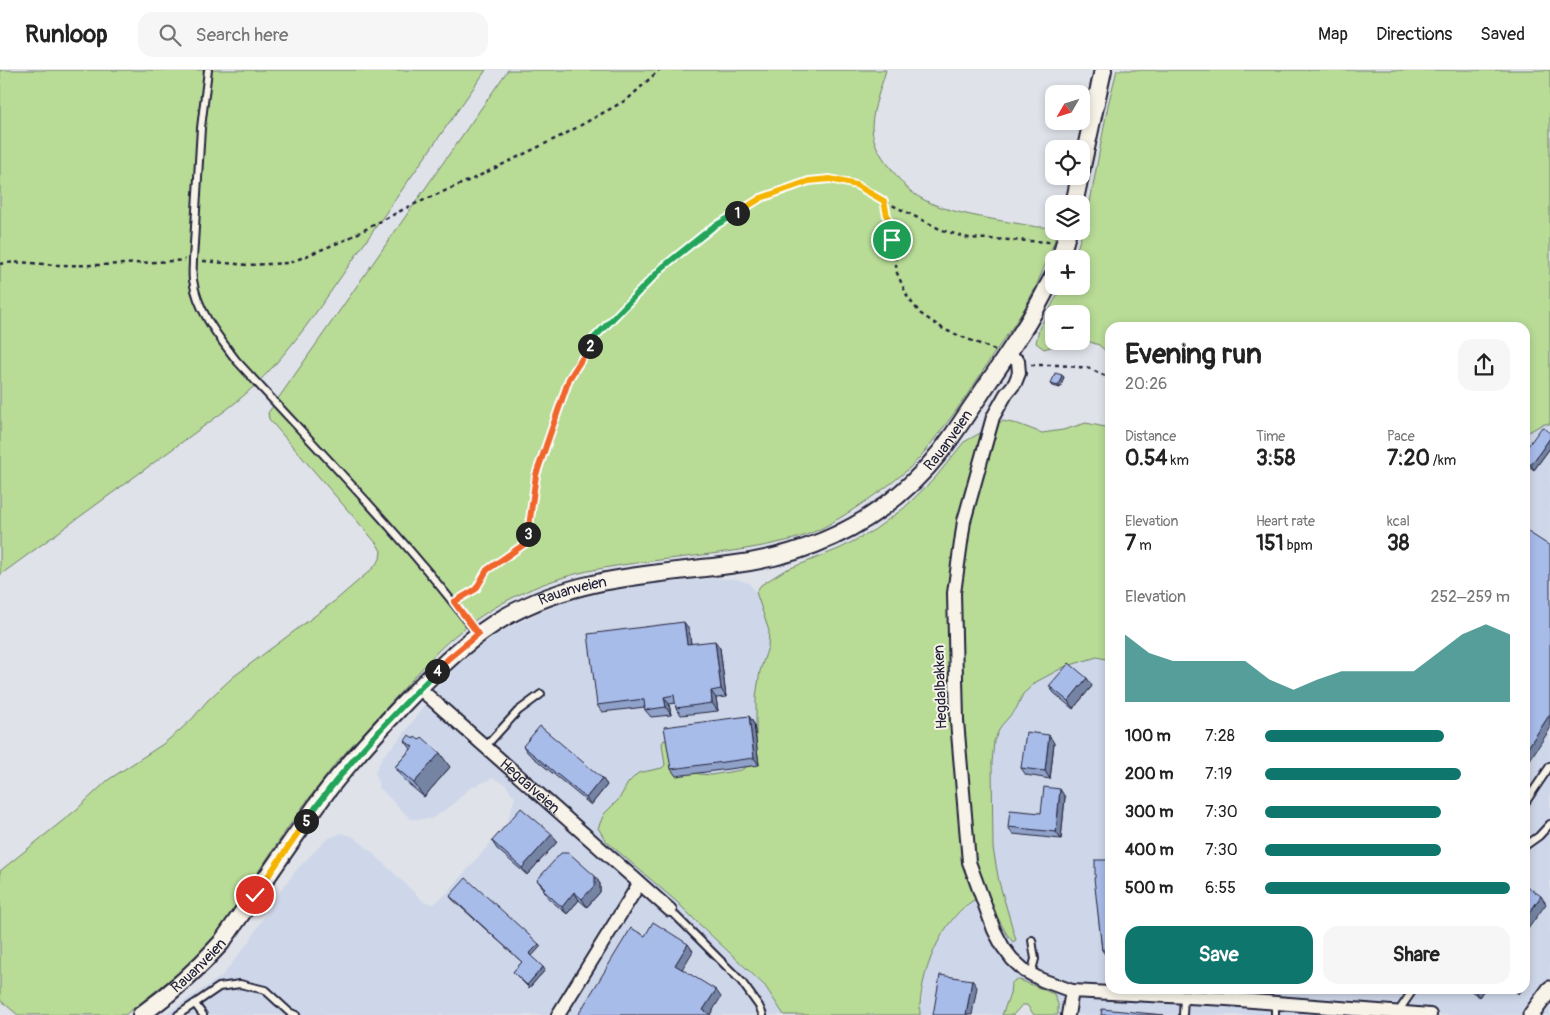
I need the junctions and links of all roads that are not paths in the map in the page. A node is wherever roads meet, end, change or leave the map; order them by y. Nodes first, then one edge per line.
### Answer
1 (208, 70) edge
2 (1103, 70) edge
3 (1088, 140) edge
4 (1045, 294) edge
5 (1012, 358) junction
6 (478, 634) junction
7 (419, 688) junction
8 (541, 694) dead end
9 (485, 746) junction
10 (1550, 766) edge
11 (1530, 796) edge
12 (1550, 824) edge
13 (1530, 842) edge
14 (639, 884) junction
15 (670, 910) joint
16 (1032, 940) dead end
17 (1031, 974) junction
18 (1550, 989) edge
19 (1072, 991) junction
20 (1105, 992) edge
21 (1172, 994) edge
22 (1410, 994) edge
23 (1229, 995) edge
24 (1184, 997) junction
25 (195, 1004) junction
26 (1275, 1009) edge
27 (1398, 1012) junction
28 (141, 1015) edge
29 (178, 1015) edge
30 (203, 1015) edge
31 (296, 1015) edge
32 (558, 1015) edge
33 (763, 1015) edge
34 (1068, 1015) edge
35 (1183, 1015) edge
36 (1430, 1015) edge
37 (1531, 1015) edge

1 - 6 lane
2 - 3 main road
4 - 5 main road, Rauanveien
5 - 6 main road, Rauanveien
5 - 17 street, Hegdalbakken
6 - 7 main road, Rauanveien
7 - 9 street, Hegdalveien
7 - 28 main road, Rauanveien
8 - 9 lane
9 - 14 street, Hegdalveien
10 - 11 lane
12 - 13 lane
14 - 15 street, Hegdalveien
14 - 32 street
15 - 33 lane
16 - 17 lane
17 - 19 street, Hegdalbakken
18 - 37 street
19 - 20 street
19 - 34 street
21 - 24 street
22 - 27 lane
23 - 24 street
23 - 26 street
24 - 35 lane
25 - 29 lane
25 - 30 lane
25 - 31 lane
26 - 27 street
27 - 36 street

